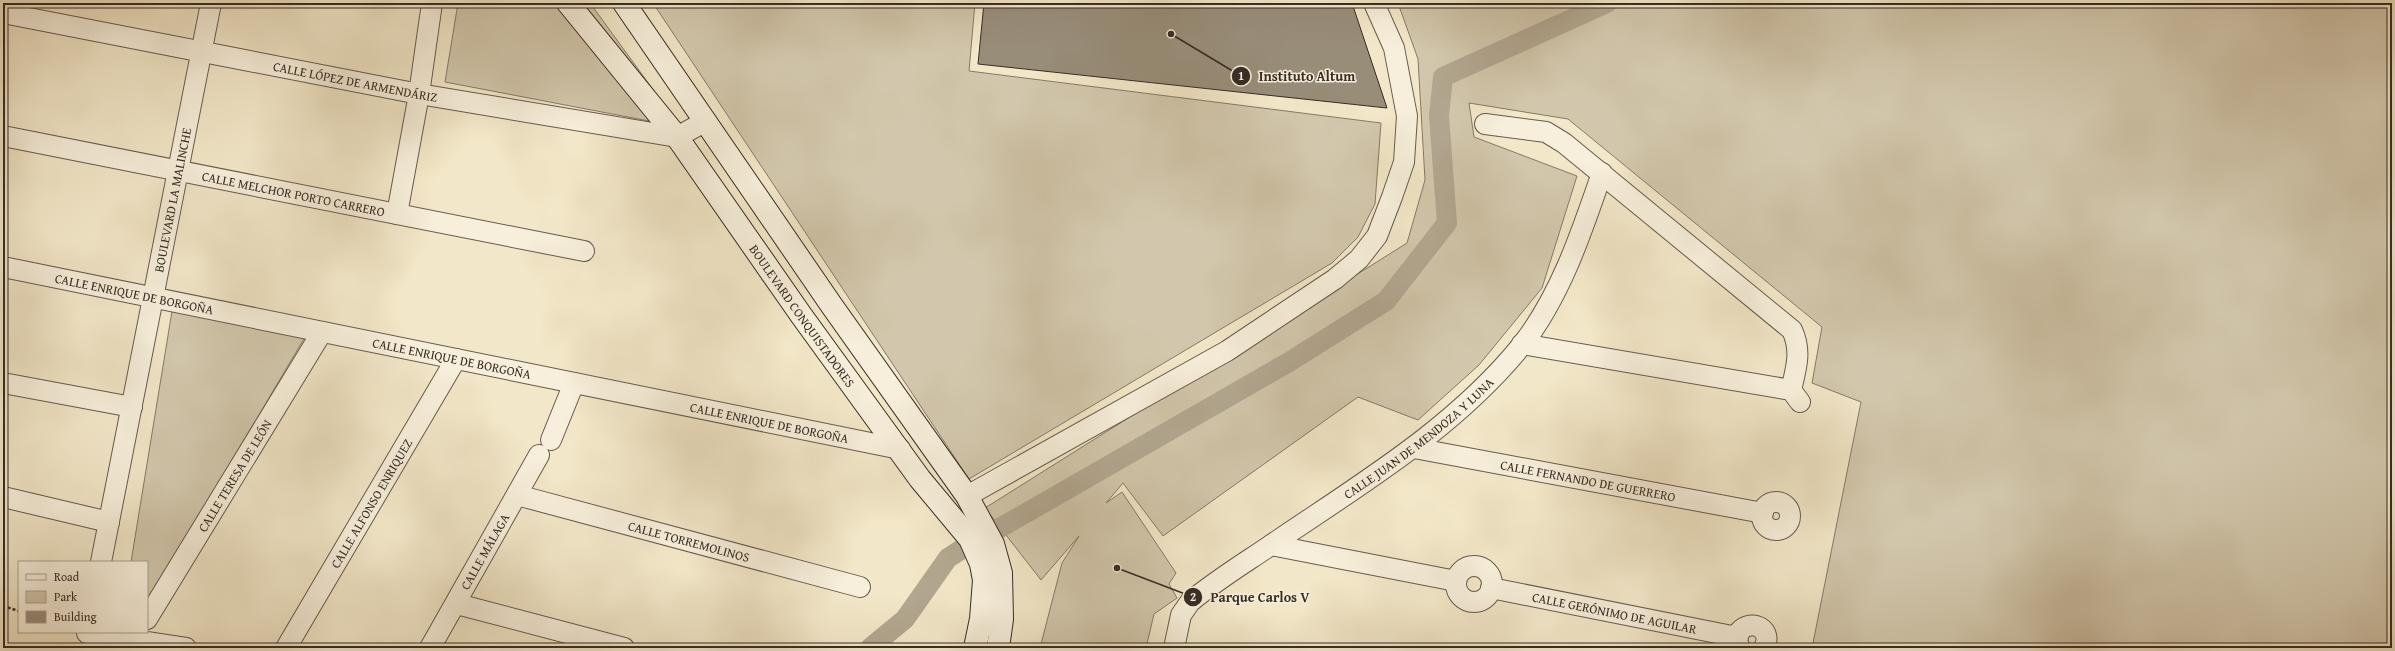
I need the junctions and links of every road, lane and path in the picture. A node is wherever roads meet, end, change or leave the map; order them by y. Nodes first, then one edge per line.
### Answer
1 (211, 3) edge
2 (432, 3) edge
3 (568, 3) edge
4 (624, 3) edge
5 (1374, 3) edge
6 (3, 13) edge
7 (202, 50) junction
8 (419, 94) junction
9 (706, 121) junction
10 (1485, 124) dead end
11 (3, 136) edge
12 (677, 137) junction
13 (178, 170) junction
14 (1602, 173) junction
15 (397, 214) junction
16 (584, 251) dead end
17 (3, 267) edge
18 (153, 297) junction
19 (322, 332) junction
20 (1522, 344) junction
21 (456, 359) junction
22 (3, 383) edge
23 (574, 383) junction
24 (132, 407) junction
25 (1414, 448) junction
26 (900, 449) junction
27 (517, 495) junction
28 (966, 496) junction
29 (3, 497) edge
30 (1762, 513) dead end
31 (109, 522) junction
32 (1271, 545) junction
33 (101, 561) edge
34 (860, 587) dead end
35 (457, 604) junction
36 (3, 606) edge
37 (18, 611) edge
38 (148, 617) edge
39 (136, 636) edge
40 (86, 638) edge
41 (1739, 642) edge
42 (186, 648) edge
43 (286, 648) edge
44 (430, 648) edge
45 (624, 648) edge
46 (975, 648) edge
47 (998, 648) edge
48 (1174, 648) edge
49 (1764, 648) edge

1 - 7 street, BOULEVARD LA MALINCHE
2 - 8 street
3 - 12 street, BOULEVARD CONQUISTADORES
4 - 9 street
5 - 28 street
6 - 7 street, CALLE LÓPEZ DE ARMENDÁRIZ
7 - 8 street, CALLE LÓPEZ DE ARMENDÁRIZ
7 - 13 street, BOULEVARD LA MALINCHE
8 - 12 street, CALLE LÓPEZ DE ARMENDÁRIZ
8 - 15 street
9 - 12 street
9 - 28 street
10 - 14 street
11 - 13 street, CALLE MELCHOR PORTO CARRERO
12 - 26 street, BOULEVARD CONQUISTADORES
13 - 15 street, CALLE MELCHOR PORTO CARRERO
13 - 18 street, BOULEVARD LA MALINCHE
14 - 20 street, CALLE JUAN DE MENDOZA Y LUNA
14 - 20 street
15 - 16 street, CALLE MELCHOR PORTO CARRERO
17 - 18 street, CALLE ENRIQUE DE BORGOÑA
18 - 19 street, CALLE ENRIQUE DE BORGOÑA
18 - 24 street, BOULEVARD LA MALINCHE
19 - 21 street, CALLE ENRIQUE DE BORGOÑA
19 - 38 street, CALLE TERESA DE LEÓN
20 - 25 street, CALLE JUAN DE MENDOZA Y LUNA
21 - 23 street, CALLE ENRIQUE DE BORGOÑA
21 - 43 street, CALLE ALFONSO ENRIQUEZ
22 - 24 street
23 - 26 street, CALLE ENRIQUE DE BORGOÑA
23 - 27 street, CALLE MÁLAGA
24 - 31 street, BOULEVARD LA MALINCHE
25 - 30 street, CALLE FERNANDO DE GUERRERO
25 - 32 street, CALLE JUAN DE MENDOZA Y LUNA
26 - 46 street, BOULEVARD CONQUISTADORES
27 - 34 street, CALLE TORREMOLINOS
27 - 35 street, CALLE MÁLAGA
28 - 47 street
29 - 31 street
31 - 33 street, BOULEVARD LA MALINCHE
32 - 41 street, CALLE GERÓNIMO DE AGUILAR
32 - 48 street, CALLE JUAN DE MENDOZA Y LUNA
35 - 44 street, CALLE MÁLAGA
35 - 45 street
36 - 37 path
39 - 40 street
39 - 42 street
41 - 49 street

